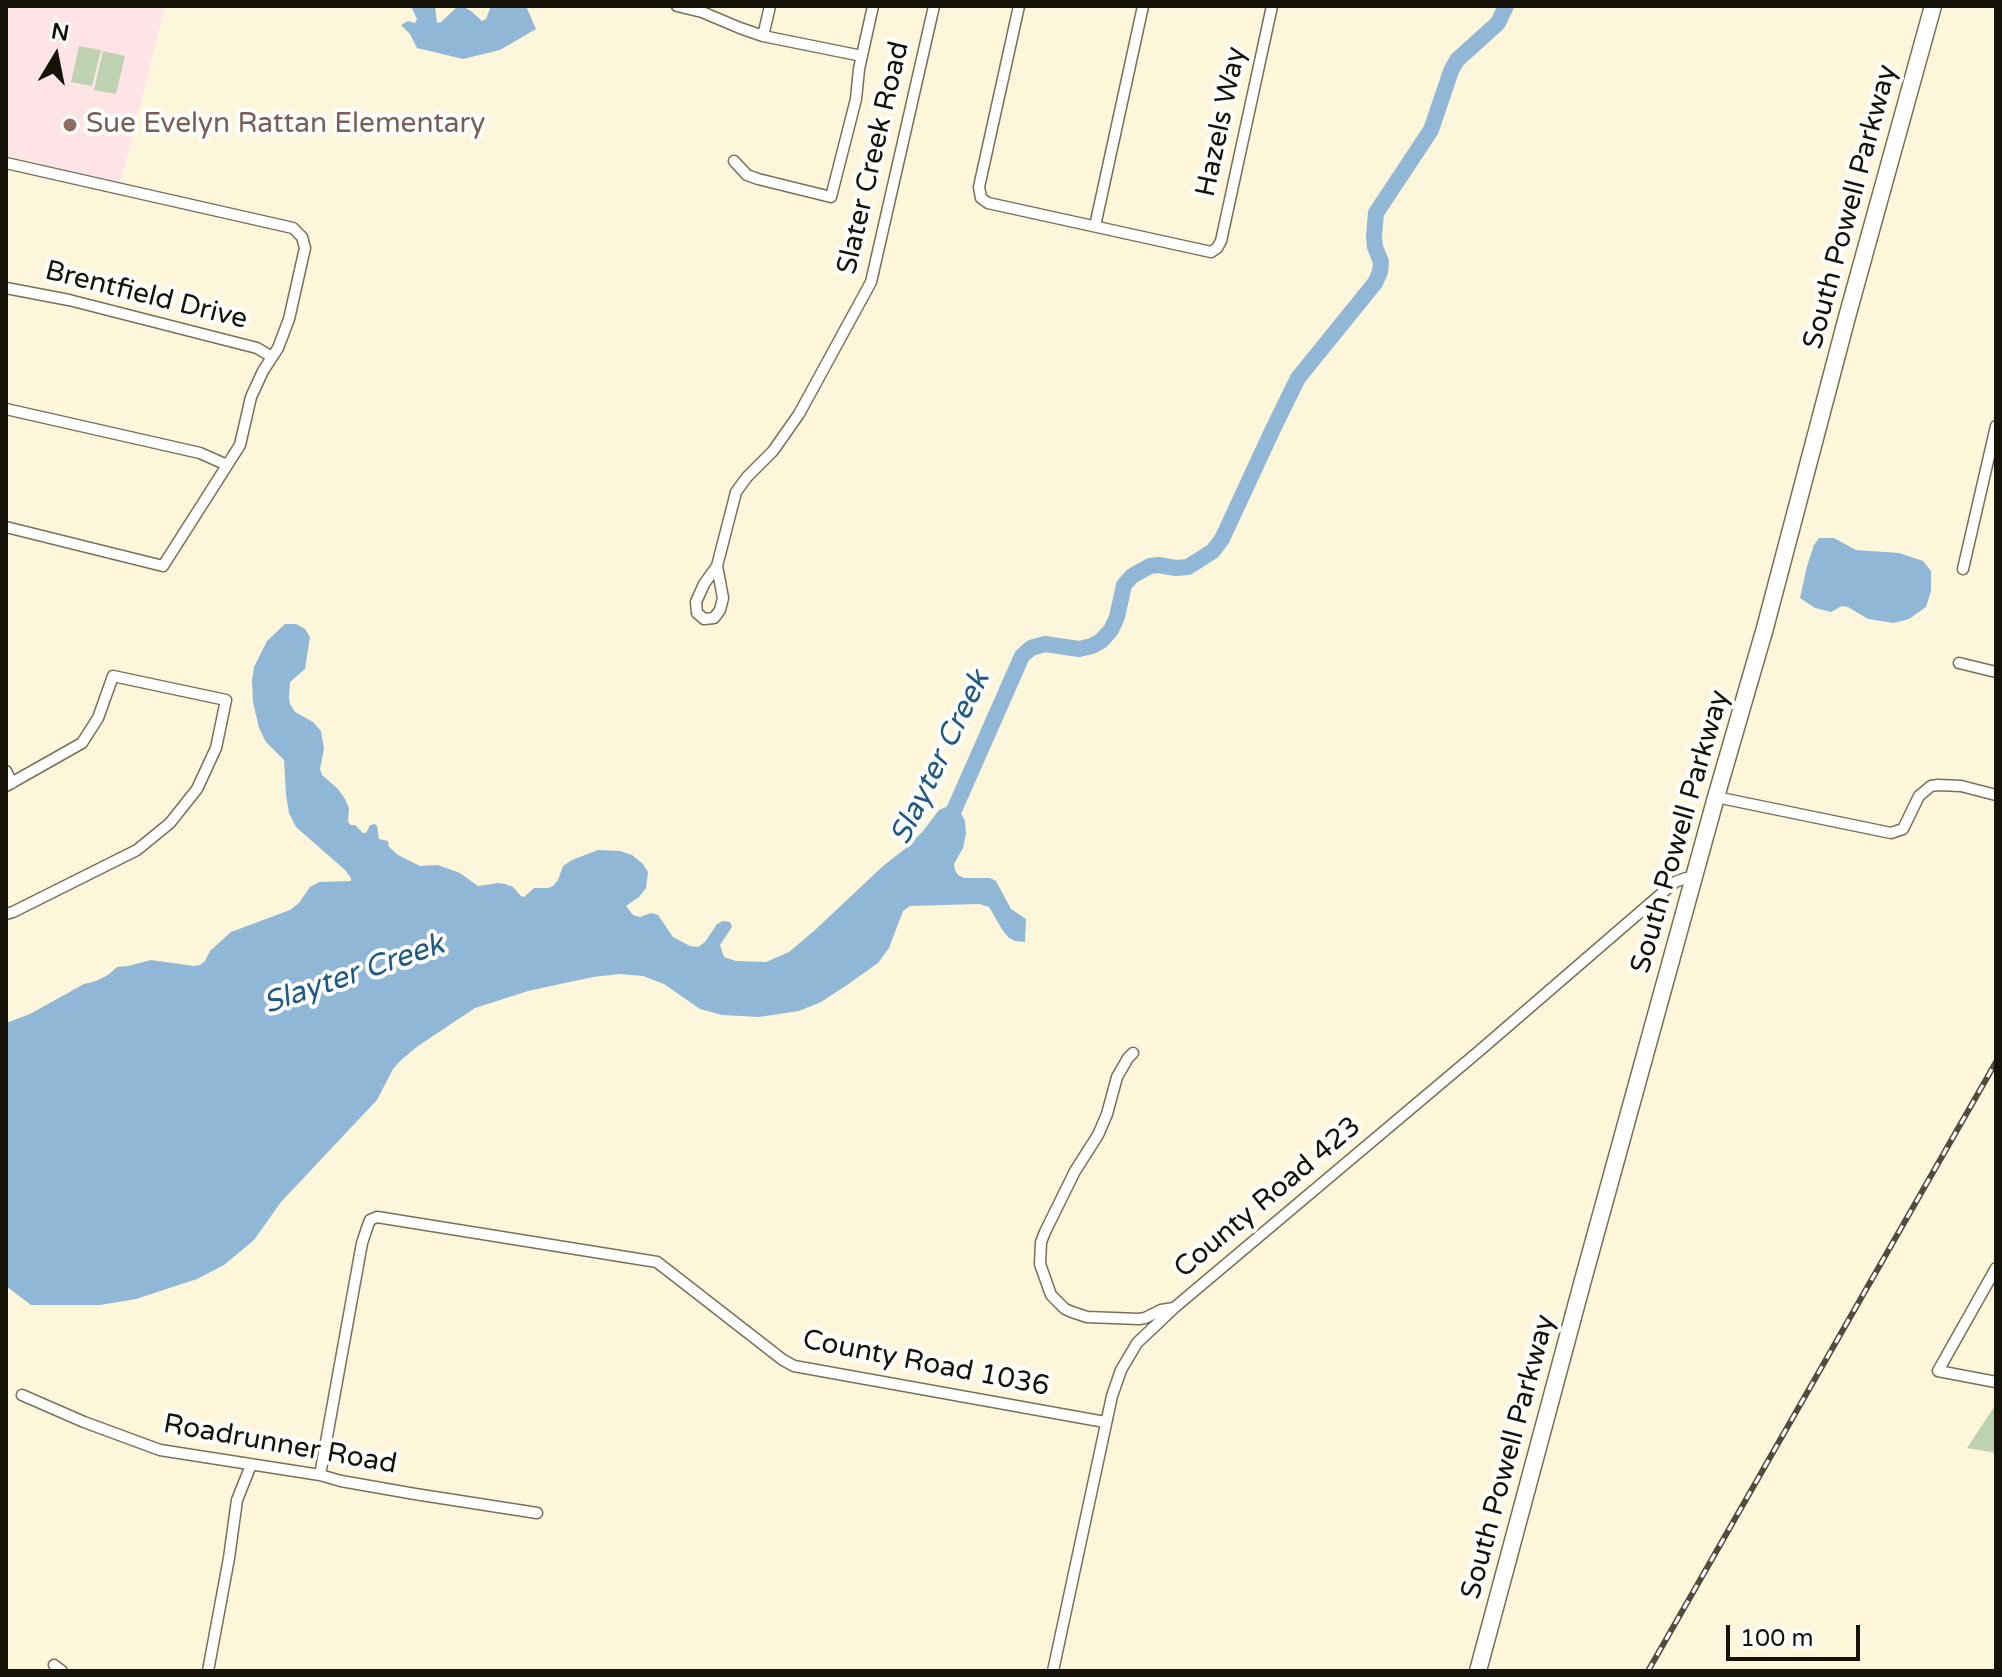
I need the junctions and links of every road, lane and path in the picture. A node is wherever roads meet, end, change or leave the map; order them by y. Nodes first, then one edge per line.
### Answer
1 (677, 6) edge
2 (770, 6) edge
3 (873, 6) edge
4 (934, 6) edge
5 (1019, 6) edge
6 (1143, 6) edge
7 (1272, 6) edge
8 (1933, 6) edge
9 (763, 36) junction
10 (862, 56) junction
11 (734, 161) dead end
12 (6, 163) edge
13 (1095, 226) junction
14 (6, 288) edge
15 (272, 357) junction
16 (6, 409) edge
17 (1996, 426) edge
18 (227, 465) junction
19 (6, 527) edge
20 (717, 566) junction
21 (1963, 569) dead end
22 (1959, 663) dead end
23 (1996, 672) edge
24 (6, 771) edge
25 (9, 785) edge
26 (1996, 795) edge
27 (1716, 797) junction
28 (1694, 878) junction
29 (6, 914) edge
30 (1133, 1053) dead end
31 (1996, 1268) edge
32 (1174, 1308) junction
33 (1125, 1317) junction
34 (1138, 1342) junction
35 (1996, 1382) edge
36 (22, 1395) dead end
37 (1105, 1422) junction
38 (251, 1465) junction
39 (320, 1475) junction
40 (537, 1513) dead end
41 (208, 1671) edge
42 (1053, 1671) edge
43 (1478, 1671) edge

1 - 9 street
2 - 9 street
3 - 10 street
4 - 20 street, Slater Creek Road
5 - 13 street
6 - 13 street
7 - 13 street, Hazels Way
8 - 27 main road, South Powell Parkway
9 - 10 street
10 - 11 street
12 - 15 street
14 - 15 street, Brentfield Drive
15 - 18 street
16 - 18 street
17 - 21 street
18 - 19 street
20 - 20 street, Slater Creek Road
22 - 23 street
24 - 25 street
25 - 29 street
26 - 27 street
27 - 28 main road, South Powell Parkway
28 - 32 street, County Road 423
28 - 43 main road, South Powell Parkway
30 - 33 street
31 - 35 street
32 - 33 street
32 - 34 street, County Road 423
33 - 34 street
34 - 37 street, County Road 423
36 - 38 street, Roadrunner Road
37 - 39 street, County Road 1036
37 - 42 street, County Road 423
38 - 39 street, Roadrunner Road
38 - 41 street
39 - 40 street, Roadrunner Road

